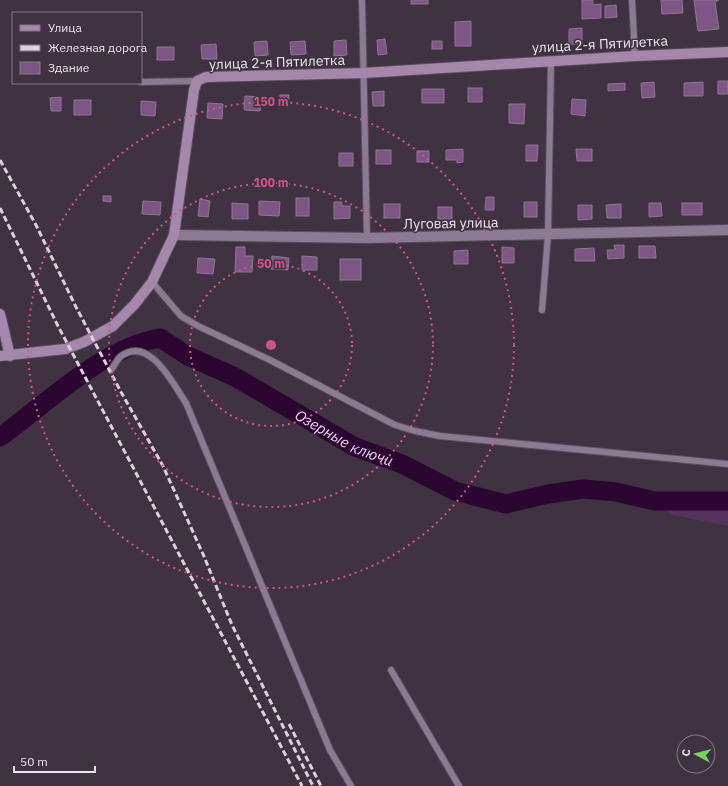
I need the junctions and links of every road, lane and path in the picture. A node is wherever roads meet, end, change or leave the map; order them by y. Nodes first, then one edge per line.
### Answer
1 (362, 0) edge
2 (632, 0) edge
3 (728, 52) edge
4 (636, 56) junction
5 (550, 61) junction
6 (364, 72) junction
7 (197, 81) junction
8 (142, 82) edge
9 (728, 230) edge
10 (174, 235) junction
11 (548, 235) junction
12 (367, 238) junction
13 (152, 282) junction
14 (542, 310) dead end
15 (0, 314) edge
16 (5, 356) edge
17 (111, 370) dead end
18 (728, 464) edge
19 (391, 670) dead end
20 (351, 786) edge
21 (459, 786) edge

1 - 6 lane
2 - 4 lane
3 - 4 main road, улица 2-я Пятилетка
4 - 5 main road, улица 2-я Пятилетка
5 - 6 main road, улица 2-я Пятилетка
5 - 11 lane
6 - 7 main road, улица 2-я Пятилетка
6 - 12 lane
7 - 8 lane
7 - 10 main road, улица 2-я Пятилетка
9 - 11 street, Луговая улица
10 - 12 street, Луговая улица
10 - 13 main road, улица 2-я Пятилетка
11 - 12 street, Луговая улица
11 - 14 lane
13 - 16 main road, улица 2-я Пятилетка
13 - 18 lane
15 - 16 main road, улица 2-я Пятилетка
17 - 20 lane
19 - 21 lane

